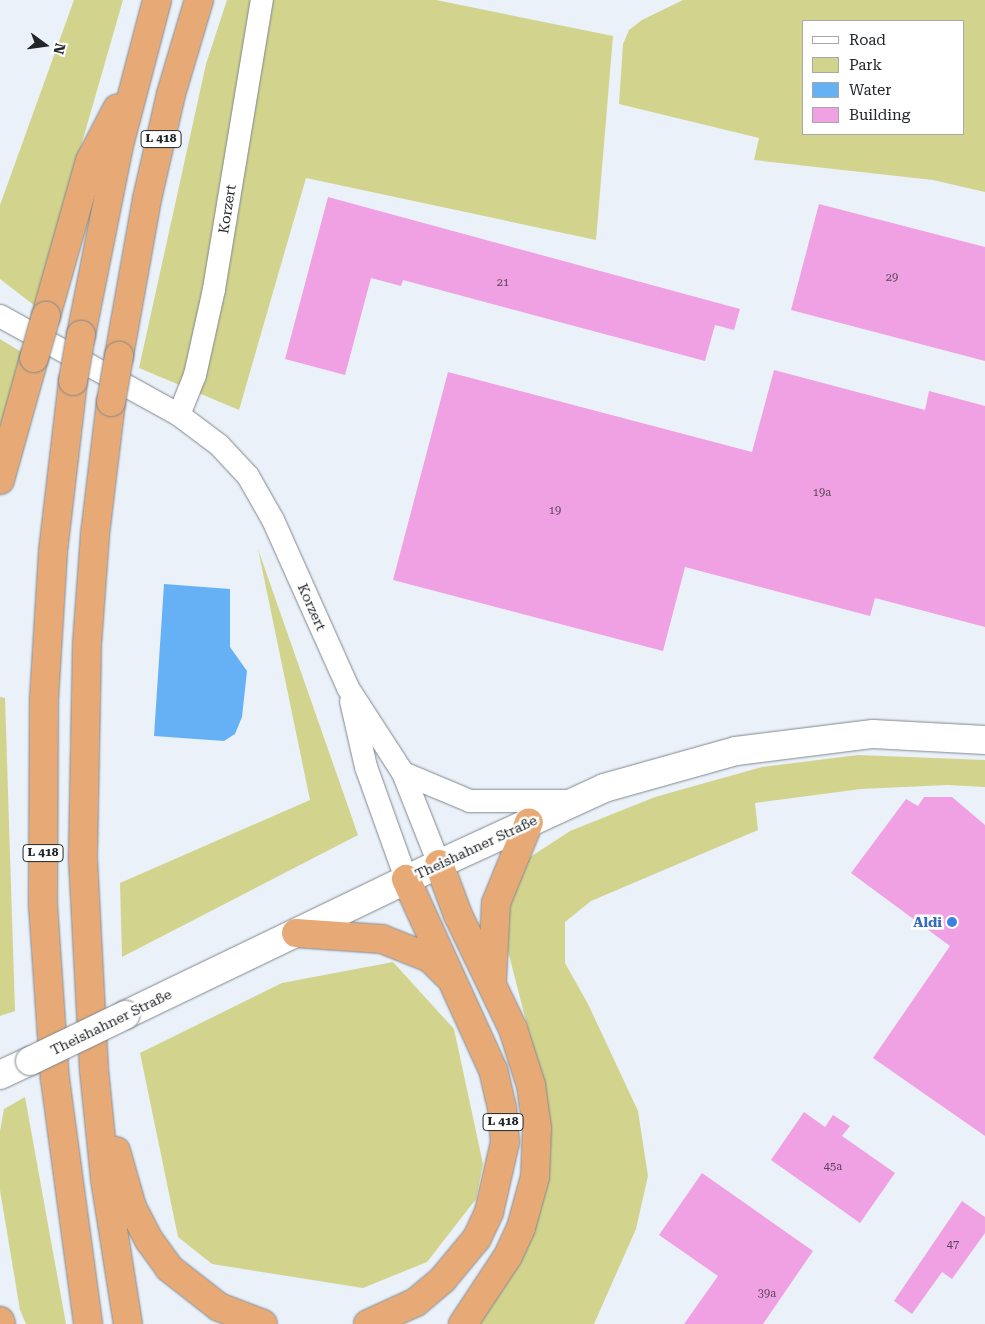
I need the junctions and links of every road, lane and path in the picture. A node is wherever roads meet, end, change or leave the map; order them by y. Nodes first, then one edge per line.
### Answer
1 (157, 0) edge
2 (199, 0) edge
3 (262, 0) edge
4 (138, 68) junction
5 (0, 316) edge
6 (179, 415) junction
7 (0, 480) edge
8 (348, 688) junction
9 (985, 740) edge
10 (403, 773) junction
11 (572, 801) junction
12 (529, 822) junction
13 (439, 864) junction
14 (406, 879) junction
15 (296, 933) junction
16 (452, 980) junction
17 (492, 986) junction
18 (94, 1070) junction
19 (0, 1076) edge
20 (88, 1324) edge
21 (128, 1324) edge
22 (263, 1324) edge
23 (368, 1324) edge
24 (463, 1324) edge

1 - 4 highway, L 418
2 - 18 highway, L 418, bridge
3 - 6 street, Korzert
4 - 7 highway, L 418, bridge
4 - 20 highway, L 418, bridge
5 - 6 street, Korzert
6 - 8 street, Korzert
8 - 10 street, Korzert
8 - 14 street, Korzert
9 - 11 street, Theishahner Straße
10 - 11 street
10 - 13 street, Korzert
11 - 12 street, Theishahner Straße
12 - 13 street, Theishahner Straße
12 - 17 highway, L 418
13 - 14 street, Theishahner Straße
13 - 17 highway, L 418
14 - 15 street, Theishahner Straße
14 - 16 highway, L 418
15 - 16 highway, L 418
15 - 19 street, Theishahner Straße, bridge
16 - 23 highway, L 418
17 - 24 highway, L 418
18 - 21 highway, L 418
18 - 22 highway, L 418

